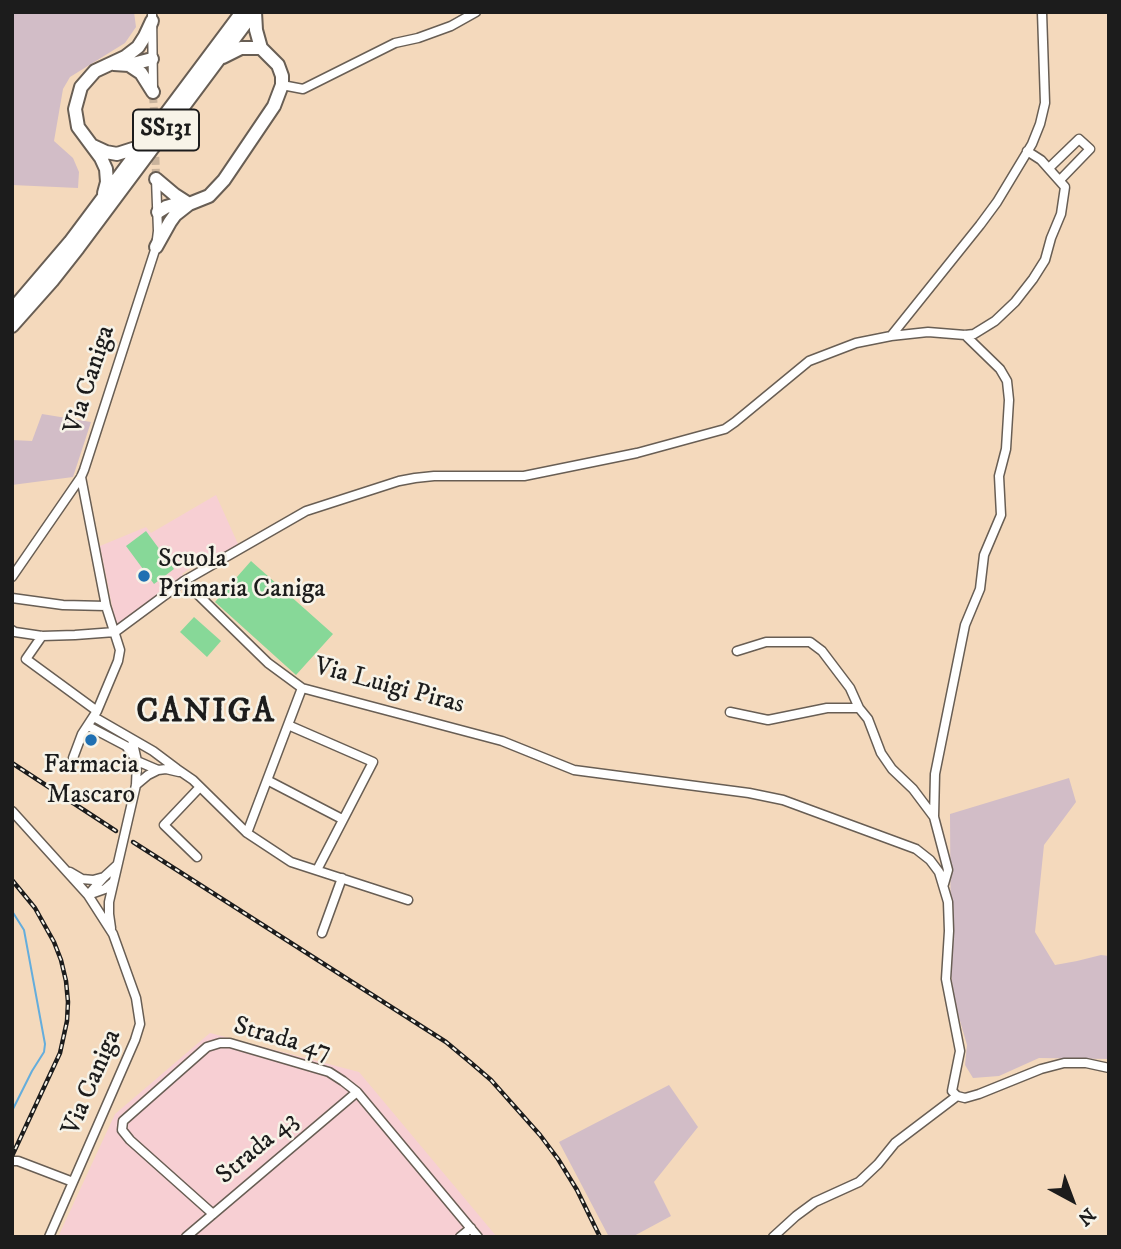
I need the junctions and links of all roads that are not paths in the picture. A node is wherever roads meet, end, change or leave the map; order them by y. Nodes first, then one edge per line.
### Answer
1 (242, 12) edge
2 (254, 12) edge
3 (476, 12) edge
4 (1042, 12) edge
5 (152, 17) edge
6 (261, 48) junction
7 (219, 58) junction
8 (152, 59) junction
9 (127, 61) junction
10 (282, 86) junction
11 (153, 94) joint
12 (91, 145) junction
13 (142, 146) junction
14 (1027, 151) junction
15 (1049, 168) junction
16 (156, 178) joint
17 (1060, 180) junction
18 (102, 200) junction
19 (185, 206) junction
20 (158, 212) junction
21 (74, 245) junction
22 (156, 247) junction
23 (12, 310) edge
24 (12, 326) edge
25 (965, 335) junction
26 (891, 336) junction
27 (81, 477) junction
28 (12, 577) edge
29 (184, 581) junction
30 (12, 598) edge
31 (106, 606) junction
32 (12, 630) edge
33 (115, 632) junction
34 (42, 636) junction
35 (737, 651) dead end
36 (302, 688) junction
37 (859, 708) junction
38 (730, 712) dead end
39 (96, 714) junction
40 (288, 725) junction
41 (89, 726) junction
42 (132, 739) junction
43 (158, 755) junction
44 (73, 758) dead end
45 (137, 761) junction
46 (158, 770) junction
47 (184, 773) junction
48 (267, 780) junction
49 (136, 785) junction
50 (200, 787) junction
51 (12, 811) edge
52 (934, 817) junction
53 (342, 819) junction
54 (247, 833) junction
55 (197, 857) dead end
56 (117, 865) junction
57 (62, 866) junction
58 (317, 870) junction
59 (104, 877) junction
60 (342, 878) junction
61 (113, 882) junction
62 (944, 884) junction
63 (88, 895) junction
64 (408, 900) dead end
65 (322, 933) dead end
66 (113, 934) junction
67 (1109, 1068) edge
68 (356, 1092) junction
69 (957, 1096) junction
70 (15, 1161) edge
71 (73, 1182) junction
72 (213, 1214) junction
73 (471, 1228) junction
74 (50, 1237) edge
75 (186, 1237) edge
76 (460, 1237) edge
77 (478, 1237) edge
78 (773, 1237) edge

1 - 13 highway, SS131
2 - 6 highway
2 - 7 highway, SS131
3 - 10 street
4 - 14 street
5 - 8 street
5 - 9 highway
6 - 7 highway
6 - 10 highway
7 - 21 highway, SS131
8 - 9 highway
8 - 11 street
9 - 11 highway
9 - 12 highway
10 - 19 highway
12 - 13 highway
12 - 18 highway
13 - 18 highway, SS131
14 - 15 street
14 - 26 street
15 - 17 street
15 - 17 street
16 - 19 highway
16 - 20 street, Via Caniga
17 - 25 street
18 - 21 highway, SS131
19 - 20 highway
19 - 22 highway
20 - 22 street, Via Caniga
21 - 23 highway, SS131
21 - 24 highway, SS131
22 - 27 street, Via Caniga
25 - 26 street
25 - 52 street
26 - 29 street
27 - 28 street, Via Caniga
27 - 31 street
29 - 33 street
29 - 36 street, Via Luigi Piras
30 - 31 street
31 - 33 street
32 - 34 street
33 - 34 street
33 - 39 street
34 - 39 street
35 - 37 street
36 - 40 street
36 - 62 street, Via Luigi Piras
37 - 38 street
37 - 52 street
39 - 41 street
39 - 42 street
40 - 48 street
40 - 53 street
41 - 44 street
41 - 45 street
42 - 43 street
42 - 45 street
43 - 45 street
43 - 47 street
45 - 46 street
45 - 49 street
46 - 47 street
46 - 49 street
47 - 50 street
48 - 53 street
48 - 54 street
49 - 56 street
50 - 54 street
50 - 55 street
51 - 57 street, Via Caniga
52 - 62 street
53 - 58 street
54 - 58 street
56 - 59 street
56 - 61 street
57 - 59 street
57 - 63 street, Via Caniga
58 - 60 street
59 - 63 street
60 - 64 street
60 - 65 street
61 - 63 street
61 - 66 street
62 - 69 street
63 - 66 street, Via Caniga
66 - 71 street, Via Caniga
67 - 69 street
68 - 72 street, Strada 43
68 - 72 street, Strada 47
68 - 73 street, Strada 47
69 - 78 street
70 - 71 street
71 - 74 street, Via Caniga
72 - 75 street, Strada 43
73 - 76 street
73 - 77 street, Strada 47

